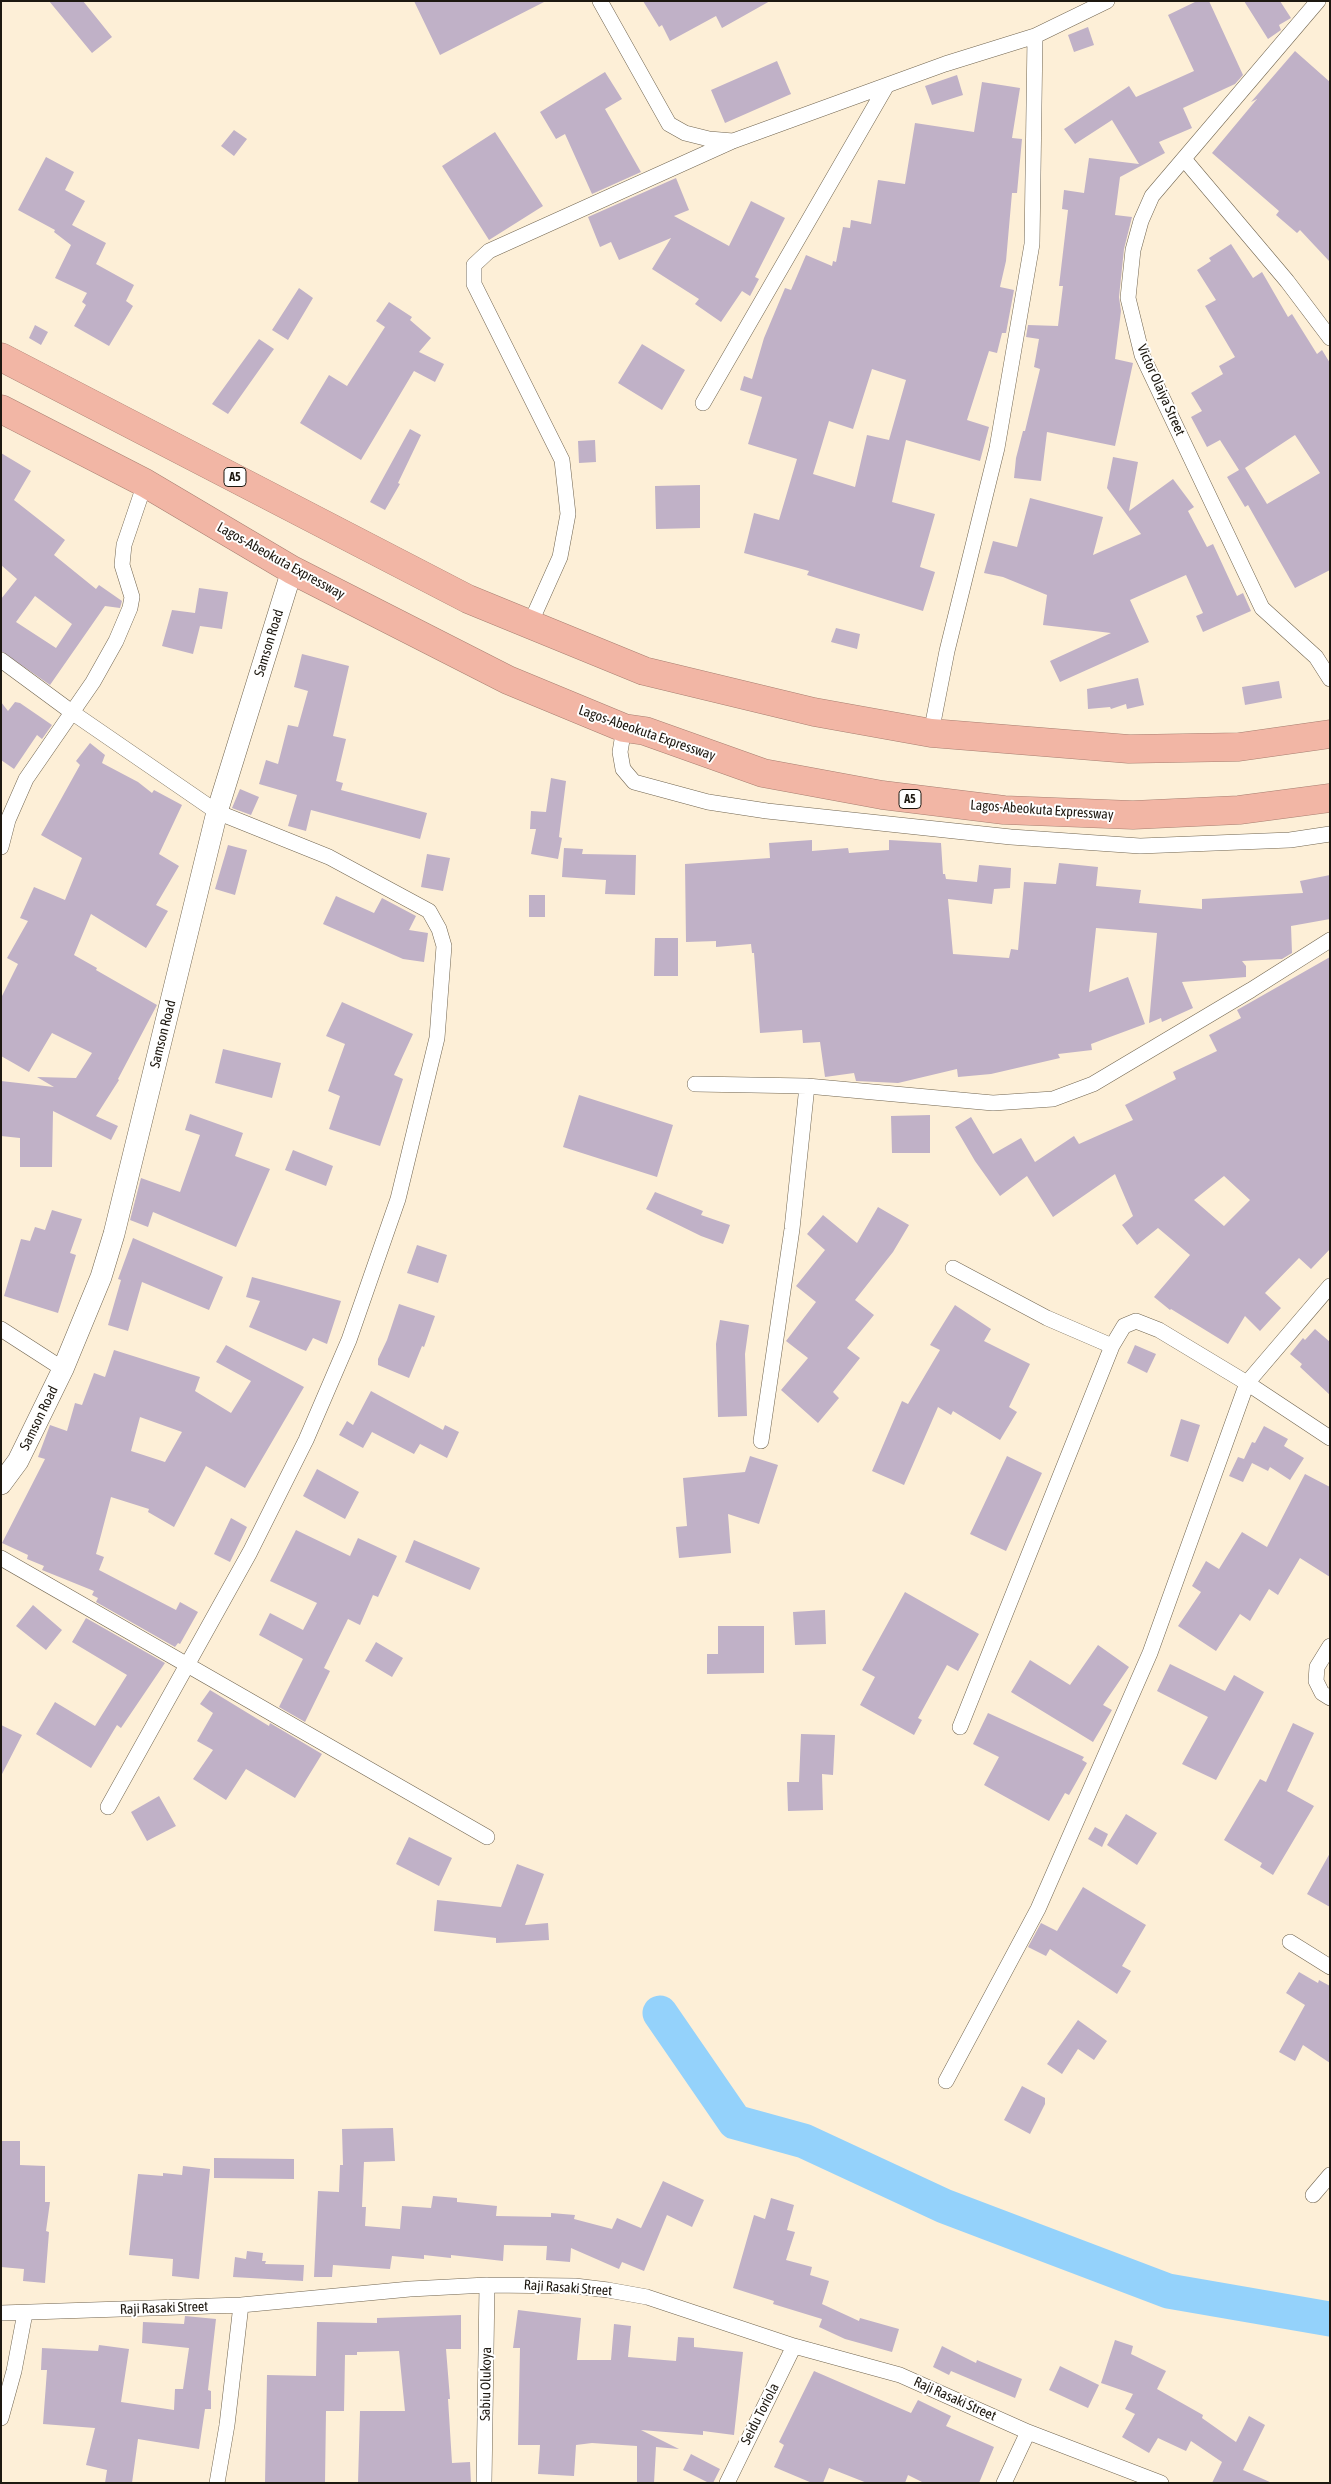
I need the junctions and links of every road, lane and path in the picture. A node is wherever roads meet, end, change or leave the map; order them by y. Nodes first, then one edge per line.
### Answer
1 (600, 1) edge
2 (1107, 1) edge
3 (1318, 1) edge
4 (1035, 36) junction
5 (887, 85) junction
6 (733, 141) junction
7 (1184, 160) junction
8 (1330, 338) edge
9 (1, 357) edge
10 (703, 403) dead end
11 (1, 409) edge
12 (145, 483) junction
13 (292, 570) junction
14 (527, 623) junction
15 (1, 660) edge
16 (1330, 679) edge
17 (73, 712) junction
18 (624, 728) junction
19 (931, 733) junction
20 (1330, 734) edge
21 (1330, 798) edge
22 (217, 812) junction
23 (1330, 834) edge
24 (1, 847) edge
25 (1330, 940) edge
26 (695, 1084) dead end
27 (808, 1086) junction
28 (953, 1268) dead end
29 (1330, 1286) edge
30 (1, 1329) edge
31 (1112, 1346) junction
32 (63, 1369) junction
33 (1247, 1383) junction
34 (1330, 1438) edge
35 (761, 1441) dead end
36 (1, 1484) edge
37 (1, 1558) edge
38 (1330, 1646) edge
39 (188, 1665) junction
40 (1330, 1698) edge
41 (960, 1727) dead end
42 (108, 1807) dead end
43 (487, 1837) dead end
44 (1290, 1942) dead end
45 (1330, 1967) edge
46 (946, 2081) dead end
47 (1330, 2175) edge
48 (1314, 2195) dead end
49 (487, 2285) junction
50 (241, 2305) junction
51 (1, 2313) edge
52 (25, 2313) junction
53 (794, 2346) junction
54 (1, 2418) edge
55 (1028, 2432) junction
56 (217, 2483) edge
57 (484, 2483) edge
58 (727, 2483) edge
59 (1004, 2483) edge
60 (1161, 2483) edge

1 - 6 street
2 - 4 street
3 - 7 street, Victor Olaiya Street
4 - 5 street
4 - 19 street
5 - 6 street
5 - 10 street
6 - 14 street
7 - 8 street
7 - 16 street, Victor Olaiya Street
9 - 14 highway, A5
11 - 12 highway, Lagos-Abeokuta Expressway / A5
12 - 13 highway, Lagos-Abeokuta Expressway / A5
12 - 17 street
13 - 18 highway, Lagos-Abeokuta Expressway / A5
13 - 22 street, Samson Road
14 - 19 highway, A5
15 - 17 street
17 - 22 street
17 - 24 street
18 - 21 highway, Lagos-Abeokuta Expressway / A5
18 - 23 street
19 - 20 highway, A5
22 - 32 street, Samson Road
22 - 39 street
25 - 27 street
26 - 27 street
27 - 35 street
28 - 31 street
29 - 33 street
30 - 32 street
31 - 33 street
31 - 41 street
32 - 36 street, Samson Road
33 - 34 street
33 - 46 street
37 - 39 street
38 - 40 street
39 - 42 street
39 - 43 street
44 - 45 street
47 - 48 street
49 - 50 street, Raji Rasaki Street
49 - 53 street, Raji Rasaki Street
49 - 57 street, Sabiu Olukoya
50 - 52 street, Raji Rasaki Street
50 - 56 street
51 - 52 street, Raji Rasaki Street
52 - 54 street
53 - 55 street, Raji Rasaki Street
53 - 58 street, Seidu Toriola
55 - 59 street
55 - 60 street, Raji Rasaki Street

